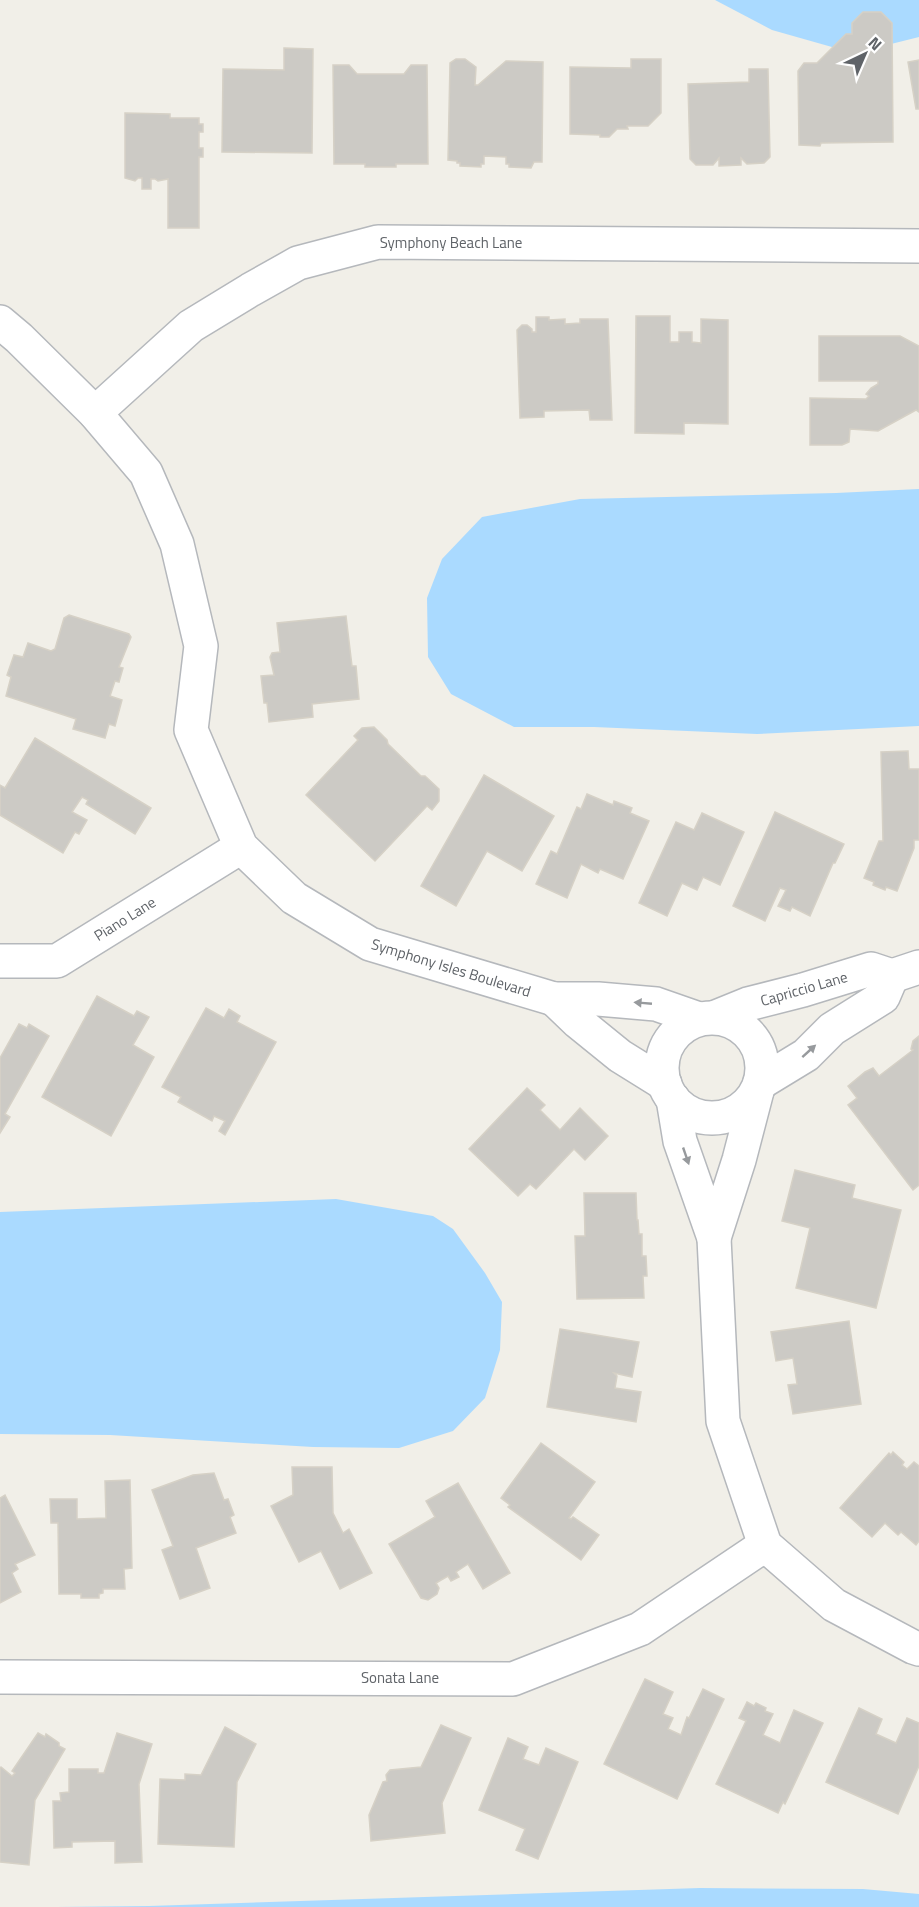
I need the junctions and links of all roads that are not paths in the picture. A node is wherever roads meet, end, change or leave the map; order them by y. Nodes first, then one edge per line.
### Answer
1 (919, 246) edge
2 (0, 322) edge
3 (95, 413) junction
4 (241, 847) junction
5 (0, 961) edge
6 (906, 971) edge
7 (554, 999) junction
8 (707, 1018) junction
9 (759, 1087) junction
10 (669, 1092) junction
11 (714, 1238) junction
12 (765, 1545) junction
13 (919, 1649) edge
14 (0, 1677) edge

1 - 3 street, Symphony Beach Lane
2 - 3 street
3 - 4 street, Symphony Isles Boulevard
4 - 5 street, Piano Lane
4 - 7 street, Symphony Isles Boulevard
6 - 8 street, Capriccio Lane
9 -> 6 street, Capriccio Lane
8 -> 7 street
7 - 10 street
8 - 9 street
8 - 10 street
9 - 10 street
9 - 11 street
10 -> 11 street
11 - 12 street
12 - 13 street
12 - 14 street, Sonata Lane

